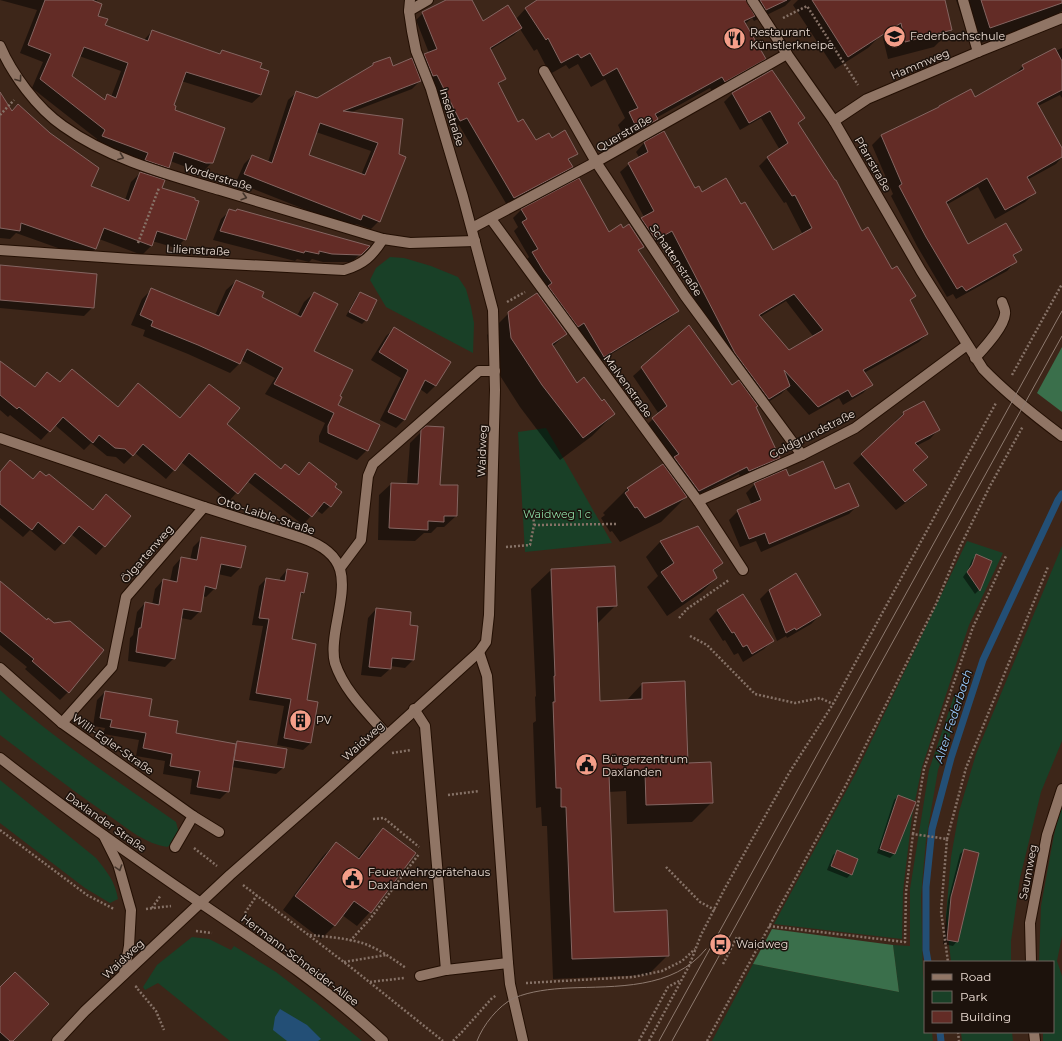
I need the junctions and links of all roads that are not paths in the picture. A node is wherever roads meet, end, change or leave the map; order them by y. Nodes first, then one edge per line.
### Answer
1 (410, 0) edge
2 (428, 0) edge
3 (752, 0) edge
4 (963, 0) edge
5 (409, 11) junction
6 (1062, 18) edge
7 (0, 46) edge
8 (978, 52) junction
9 (787, 54) junction
10 (544, 71) dead end
11 (834, 121) junction
12 (596, 162) junction
13 (491, 219) junction
14 (472, 228) junction
15 (383, 239) junction
16 (476, 241) junction
17 (0, 250) edge
18 (1002, 302) dead end
19 (967, 345) junction
20 (975, 358) junction
21 (494, 371) junction
22 (1062, 436) edge
23 (0, 438) edge
24 (802, 455) junction
25 (698, 501) junction
26 (204, 507) junction
27 (340, 568) junction
28 (743, 570) road end
29 (479, 652) junction
30 (0, 668) edge
31 (414, 709) junction
32 (62, 723) junction
33 (387, 735) junction
34 (0, 758) edge
35 (1062, 789) edge
36 (193, 816) junction
37 (218, 832) dead end
38 (103, 835) junction
39 (175, 846) dead end
40 (200, 903) junction
41 (1031, 961) edge
42 (508, 963) junction
43 (446, 970) junction
44 (124, 974) junction
45 (420, 976) road end
46 (57, 1041) edge
47 (383, 1041) edge
48 (523, 1041) edge

1 - 5 street, Inselstraße
2 - 5 street
3 - 9 street, Pfarrstraße
4 - 8 street
5 - 14 street, Inselstraße
6 - 8 street, Hammweg
7 -> 15 street, Vorderstraße
8 - 11 street, Hammweg
9 - 11 street, Pfarrstraße
9 - 12 street, Querstraße
10 - 12 street, Schattenstraße
11 - 19 street, Pfarrstraße
12 - 13 street, Querstraße
12 - 24 street, Schattenstraße
13 - 14 street, Querstraße
13 - 25 street, Malvenstraße
14 - 16 street, Inselstraße
15 - 16 street, Vorderstraße
15 - 17 street, Lilienstraße
16 - 21 street, Waidweg
18 - 20 street
19 - 20 street, Pfarrstraße
19 - 24 street, Goldgrundstraße
20 - 22 street, Pfarrstraße
21 - 27 street
21 - 29 street, Waidweg
23 - 26 street, Otto-Laible-Straße
24 - 25 street, Goldgrundstraße
25 - 28 street, Malvenstraße
26 - 27 street, Otto-Laible-Straße
26 - 32 street, Ölgartenweg
27 - 33 street, Otto-Laible-Straße
29 - 31 street, Waidweg
29 - 42 street
30 - 32 street, Willi-Egler-Straße
31 - 33 street, Waidweg
31 - 43 street
32 - 36 street, Willi-Egler-Straße
33 - 40 street, Waidweg
34 - 38 street, Daxlander Straße
35 - 41 street, Saumweg
36 - 37 street, Willi-Egler-Straße
36 - 39 street
38 - 40 street, Daxlander Straße
38 -> 44 street
40 - 44 street, Waidweg
40 - 47 street, Hermann-Schneider-Allee
42 - 43 street
42 - 48 street
43 - 45 street
44 - 46 street, Waidweg

